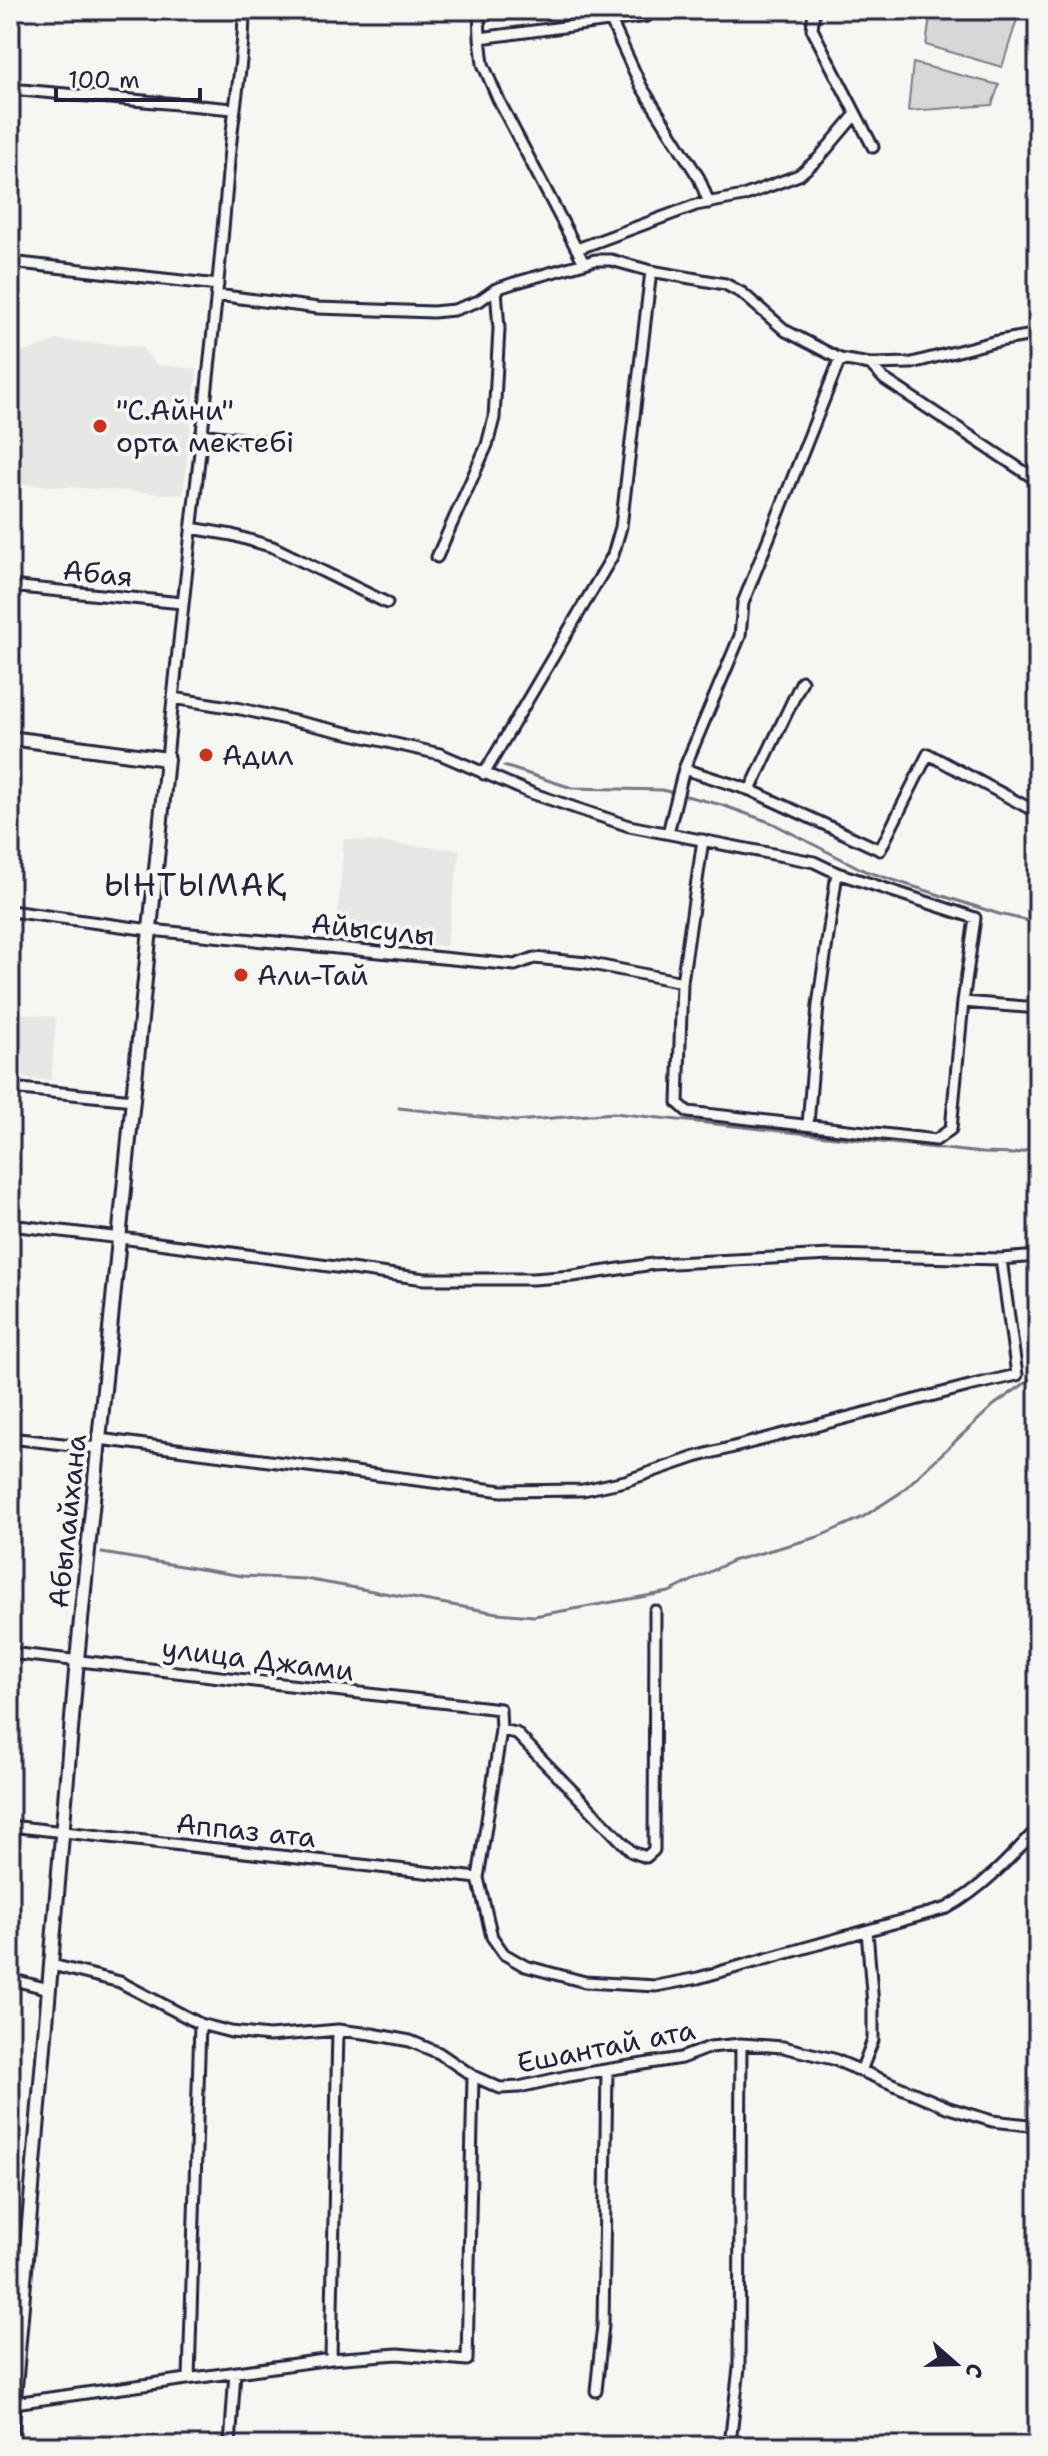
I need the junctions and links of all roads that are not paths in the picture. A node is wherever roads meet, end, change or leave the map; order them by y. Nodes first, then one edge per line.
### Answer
1 (244, 10) edge
2 (479, 10) edge
3 (814, 10) edge
4 (647, 16) dead end
5 (611, 21) junction
6 (480, 38) junction
7 (10, 89) edge
8 (233, 109) junction
9 (855, 115) junction
10 (873, 147) dead end
11 (709, 203) junction
12 (577, 249) junction
13 (10, 262) edge
14 (584, 263) junction
15 (651, 271) junction
16 (496, 289) junction
17 (217, 290) junction
18 (1038, 334) edge
19 (840, 359) junction
20 (870, 364) junction
21 (201, 434) junction
22 (264, 442) dead end
23 (1038, 481) edge
24 (191, 528) junction
25 (437, 557) dead end
26 (10, 586) edge
27 (182, 603) junction
28 (387, 603) dead end
29 (802, 681) dead end
30 (173, 698) junction
31 (10, 738) edge
32 (167, 759) junction
33 (684, 769) junction
34 (484, 774) junction
35 (750, 790) junction
36 (1038, 810) edge
37 (668, 833) junction
38 (703, 840) junction
39 (837, 873) junction
40 (10, 911) edge
41 (150, 930) junction
42 (682, 982) junction
43 (963, 1002) junction
44 (1038, 1008) edge
45 (10, 1088) edge
46 (134, 1100) junction
47 (808, 1124) junction
48 (10, 1225) edge
49 (121, 1238) junction
50 (1038, 1256) edge
51 (1001, 1259) junction
52 (10, 1438) edge
53 (99, 1444) junction
54 (655, 1611) dead end
55 (10, 1653) edge
56 (77, 1660) junction
57 (501, 1730) junction
58 (10, 1826) edge
59 (1038, 1828) edge
60 (63, 1832) junction
61 (478, 1878) junction
62 (867, 1931) junction
63 (52, 1965) junction
64 (10, 1979) edge
65 (49, 1989) junction
66 (200, 2024) junction
67 (338, 2030) junction
68 (741, 2044) junction
69 (607, 2070) junction
70 (861, 2071) junction
71 (473, 2076) junction
72 (1038, 2126) edge
73 (16, 2291) edge
74 (331, 2359) junction
75 (235, 2372) junction
76 (189, 2378) junction
77 (596, 2391) dead end
78 (14, 2403) junction
79 (730, 2443) dead end
80 (10, 2446) edge
81 (230, 2446) edge

1 - 8 street
2 - 6 street
3 - 9 street
4 - 5 street
5 - 6 street
5 - 11 street
6 - 12 street
7 - 8 street
8 - 17 street
9 - 10 street
9 - 11 street
11 - 12 street
12 - 14 street
13 - 17 street
14 - 15 street
14 - 16 street
15 - 19 street
15 - 34 street
16 - 17 street
16 - 25 street
17 - 21 street
18 - 20 street
19 - 20 street
19 - 33 street
20 - 23 street
21 - 22 street
21 - 24 street
24 - 27 street
24 - 28 street
26 - 27 street, Абая
27 - 30 street
29 - 35 street
30 - 32 street
30 - 34 street
31 - 32 main road
32 - 41 main road, Абылайхана
33 - 35 street
33 - 37 street
34 - 37 street
35 - 36 street
37 - 38 street
38 - 39 street
38 - 42 street
39 - 43 street
39 - 47 street
40 - 41 street, Айысулы
41 - 42 street, Айысулы
41 - 46 main road, Абылайхана
42 - 47 street
43 - 44 street
43 - 47 street
45 - 46 street
46 - 49 main road, Абылайхана
48 - 49 street
49 - 51 street
49 - 53 main road, Абылайхана
50 - 51 street
51 - 53 street
52 - 53 street
53 - 56 main road, Абылайхана
54 - 57 street
55 - 56 street, улица Джами
56 - 57 street, улица Джами
56 - 60 main road, Абылайхана
57 - 61 street
58 - 60 street, Аппаз ата
59 - 62 street
60 - 61 street, Аппаз ата
60 - 63 main road, Абылайхана
61 - 62 street
62 - 70 street
63 - 65 main road, Абылайхана
63 - 66 street, Ешантай ата
64 - 65 street
65 - 73 main road, Абылайхана
66 - 67 street, Ешантай ата
66 - 76 street
67 - 71 street, Ешантай ата
67 - 74 street
68 - 69 street, Ешантай ата
68 - 70 street, Ешантай ата
68 - 79 street
69 - 71 street, Ешантай ата
69 - 77 street
70 - 72 street, Ешантай ата
71 - 74 street
73 - 78 main road, Абылайхана
74 - 75 street
75 - 76 street
75 - 81 street
76 - 78 street
78 - 80 main road, Абылайхана

